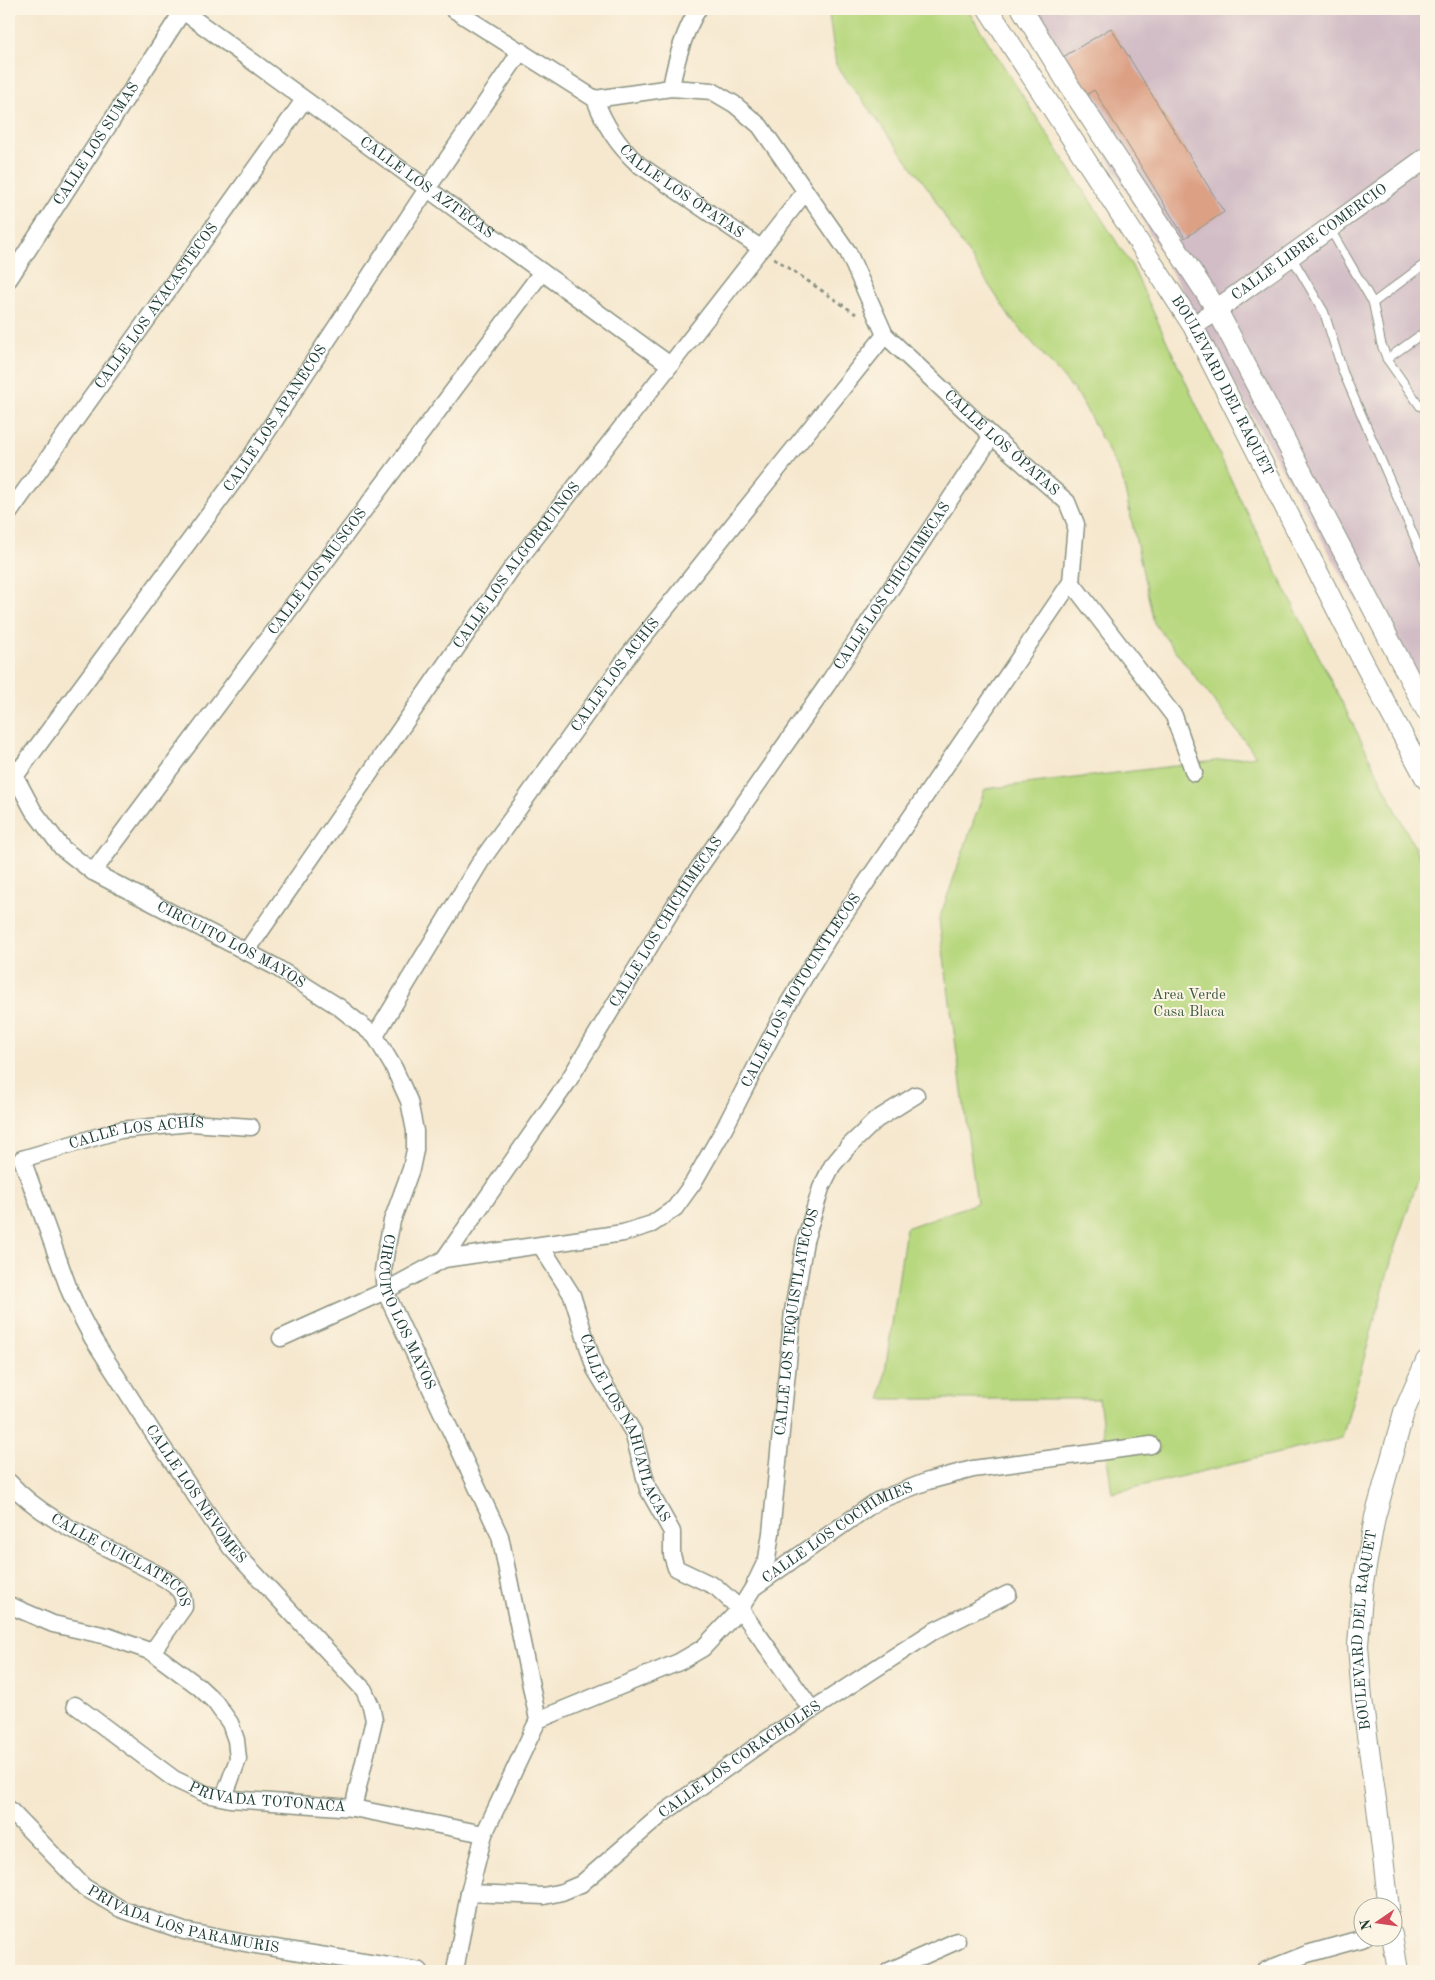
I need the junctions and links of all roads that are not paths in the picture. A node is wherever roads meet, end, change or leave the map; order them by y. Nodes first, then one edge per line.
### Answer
1 (453, 9) edge
2 (698, 9) edge
3 (988, 9) edge
4 (1022, 9) edge
5 (183, 10) edge
6 (521, 51) junction
7 (671, 88) junction
8 (595, 99) junction
9 (304, 100) junction
10 (1426, 158) edge
11 (427, 188) junction
12 (805, 192) junction
13 (1330, 229) junction
14 (762, 250) junction
15 (1291, 256) junction
16 (1426, 263) edge
17 (542, 272) junction
18 (9, 279) edge
19 (1373, 303) junction
20 (1217, 310) junction
21 (1193, 326) junction
22 (1426, 331) edge
23 (885, 335) junction
24 (1387, 359) junction
25 (670, 365) junction
26 (1426, 408) edge
27 (992, 436) junction
28 (9, 513) edge
29 (1426, 564) edge
30 (1071, 582) junction
31 (1392, 648) junction
32 (1365, 665) junction
33 (1426, 710) edge
34 (12, 770) edge
35 (1194, 773) dead end
36 (1426, 779) edge
37 (93, 872) junction
38 (246, 952) junction
39 (375, 1036) junction
40 (916, 1095) dead end
41 (251, 1127) dead end
42 (16, 1156) edge
43 (541, 1246) junction
44 (444, 1259) junction
45 (384, 1292) junction
46 (281, 1338) dead end
47 (1426, 1361) edge
48 (1151, 1445) dead end
49 (9, 1482) edge
50 (753, 1588) junction
51 (1008, 1594) dead end
52 (9, 1605) edge
53 (740, 1610) junction
54 (152, 1652) junction
55 (75, 1705) dead end
56 (812, 1710) junction
57 (538, 1720) junction
58 (224, 1798) junction
59 (353, 1808) junction
60 (9, 1809) edge
61 (484, 1834) junction
62 (469, 1894) junction
63 (1388, 1898) edge
64 (957, 1941) dead end
65 (1352, 1941) edge
66 (1394, 1948) edge
67 (420, 1971) edge
68 (454, 1971) edge
69 (889, 1971) edge
70 (1264, 1971) edge
71 (1398, 1971) edge

1 - 6 street
2 - 7 street
3 - 21 street, BOULEVARD DEL RAQUET
4 - 20 street, BOULEVARD DEL RAQUET
5 - 9 street, CALLE LOS AZTECAS
5 - 18 street, CALLE LOS SUMAS
6 - 8 street
6 - 11 street, CALLE LOS APANECOS
7 - 8 street, CALLE LOS ÓPATAS
7 - 12 street, CALLE LOS ÓPATAS
8 - 14 street, CALLE LOS ÓPATAS
9 - 11 street, CALLE LOS AZTECAS
9 - 28 street, CALLE LOS AYACASTECOS
10 - 13 street, CALLE LIBRE COMERCIO
11 - 17 street, CALLE LOS AZTECAS
11 - 34 street, CALLE LOS APANECOS
12 - 14 street, CALLE LOS ALGORQUINOS
12 - 23 street, CALLE LOS ÓPATAS
13 - 15 street, CALLE LIBRE COMERCIO
13 - 19 lane
14 - 25 street, CALLE LOS ALGORQUINOS
15 - 20 street, CALLE LIBRE COMERCIO
15 - 29 lane
16 - 19 lane
17 - 25 street, CALLE LOS AZTECAS
17 - 37 street, CALLE LOS MUSGOS
19 - 24 lane
20 - 21 street, CALLE LIBRE COMERCIO
20 - 31 street, BOULEVARD DEL RAQUET
21 - 32 street, BOULEVARD DEL RAQUET
22 - 24 lane
23 - 27 street, CALLE LOS ÓPATAS
23 - 39 street, CALLE LOS ACHÍS
24 - 26 lane
25 - 38 street, CALLE LOS ALGORQUINOS
27 - 30 street, CALLE LOS ÓPATAS
27 - 44 street, CALLE LOS CHICHIMECAS
30 - 35 street
30 - 43 street, CALLE LOS MOTOCINTLECOS
31 - 32 street
31 - 33 street, BOULEVARD DEL RAQUET
32 - 36 street, BOULEVARD DEL RAQUET
34 - 37 street, CIRCUITO LOS MAYOS
37 - 38 street, CIRCUITO LOS MAYOS
38 - 39 street, CIRCUITO LOS MAYOS
39 - 45 street, CIRCUITO LOS MAYOS
40 - 50 street, CALLE LOS TEQUISTLATECOS
41 - 42 street, CALLE LOS ACHÍS
42 - 59 street, CALLE LOS NEVOMES
43 - 44 street, CALLE LOS MOTOCINTLECOS
43 - 53 street, CALLE LOS NAHUATLACAS
44 - 45 street, CALLE LOS CHICHIMECAS
45 - 46 street, CALLE LOS CHICHIMECAS
45 - 57 street, CIRCUITO LOS MAYOS
47 - 63 street, BOULEVARD DEL RAQUET
48 - 50 street, CALLE LOS COCHIMIES
49 - 54 street, CALLE CUICLATECOS
50 - 53 street, CALLE LOS COCHIMIES
51 - 56 street, CALLE LOS CORACHOLES
52 - 54 street
53 - 56 street, CALLE LOS NAHUATLACAS
53 - 57 street, CALLE LOS COCHIMIES
54 - 58 street
55 - 58 street, PRIVADA TOTONACA
56 - 62 street, CALLE LOS CORACHOLES
57 - 61 street
58 - 59 street, PRIVADA TOTONACA
59 - 61 street, PRIVADA TOTONACA
60 - 67 street, PRIVADA LOS PARAMURIS
61 - 62 street
62 - 68 street
64 - 69 street
65 - 70 street
66 - 71 street

